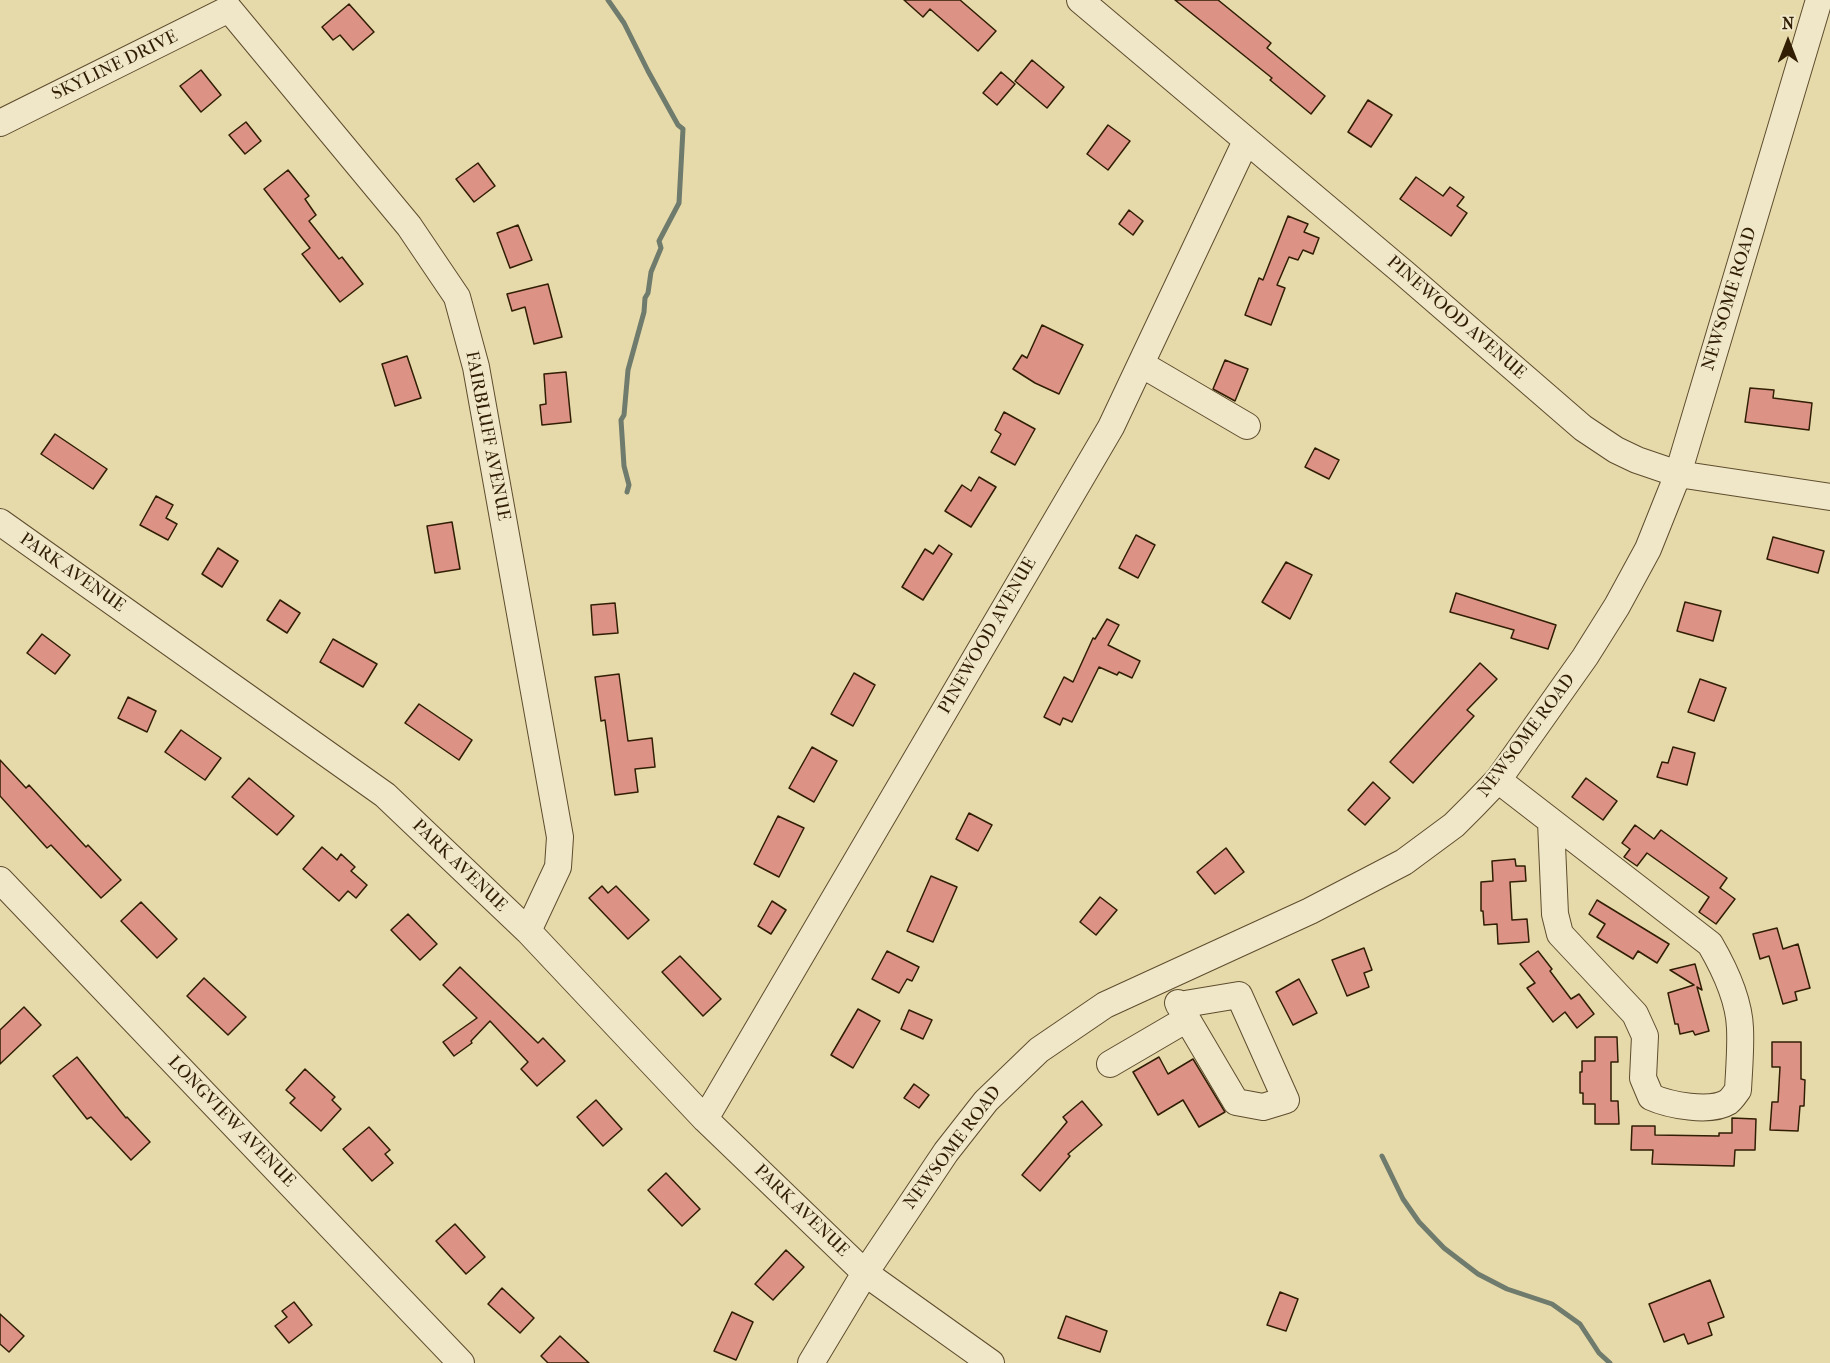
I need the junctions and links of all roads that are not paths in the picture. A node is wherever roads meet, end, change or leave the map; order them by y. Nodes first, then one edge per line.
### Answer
1 (1080, 0) edge
2 (1819, 0) edge
3 (229, 9) joint
4 (0, 123) edge
5 (1246, 141) junction
6 (1141, 364) junction
7 (1247, 426) dead end
8 (1678, 474) junction
9 (1830, 497) edge
10 (0, 522) edge
11 (1498, 780) junction
12 (1551, 822) junction
13 (0, 880) edge
14 (528, 932) junction
15 (1164, 977) junction
16 (1183, 1012) junction
17 (1110, 1064) dead end
18 (705, 1119) junction
19 (865, 1273) junction
20 (461, 1363) edge
21 (811, 1363) edge
22 (991, 1363) edge

1 - 5 street, PINEWOOD AVENUE
2 - 8 street, NEWSOME ROAD
3 - 4 street, SKYLINE DRIVE
3 - 14 street, FAIRBLUFF AVENUE
5 - 6 street, PINEWOOD AVENUE
5 - 8 street, PINEWOOD AVENUE
6 - 7 street
6 - 18 street, PINEWOOD AVENUE
8 - 9 street, PINEWOOD AVENUE
8 - 11 street, NEWSOME ROAD
10 - 14 street, PARK AVENUE
11 - 12 street
11 - 15 street, NEWSOME ROAD
12 - 12 street
13 - 20 street, LONGVIEW AVENUE
14 - 18 street, PARK AVENUE
15 - 16 street
15 - 19 street, NEWSOME ROAD
16 - 16 street
16 - 17 street
18 - 19 street, PARK AVENUE
19 - 21 street, NEWSOME ROAD
19 - 22 street, PARK AVENUE

